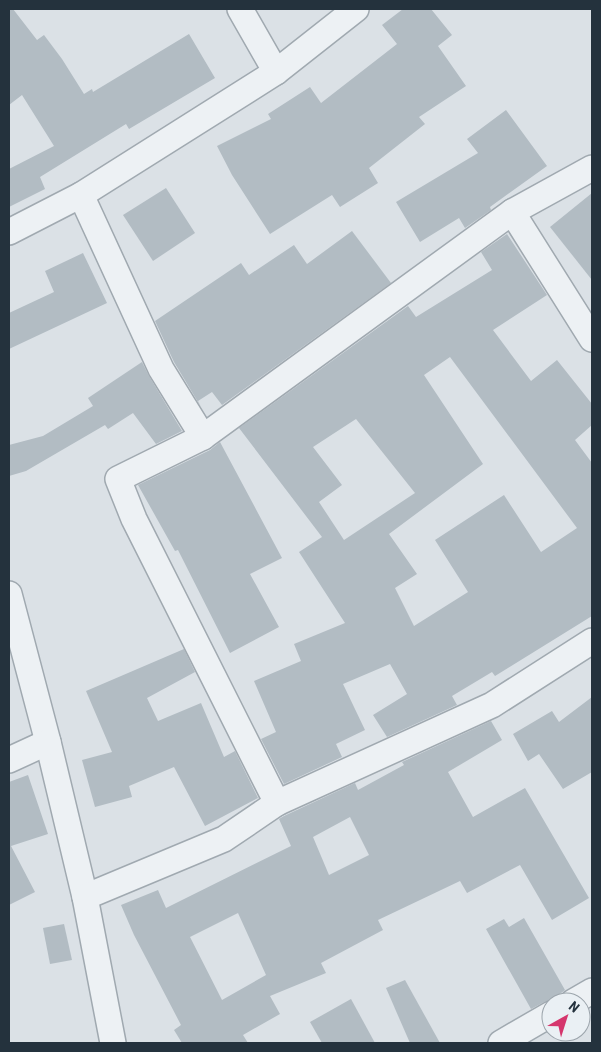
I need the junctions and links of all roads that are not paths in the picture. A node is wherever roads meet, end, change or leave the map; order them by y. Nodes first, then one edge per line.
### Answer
1 (240, 9) edge
2 (356, 9) edge
3 (276, 72) junction
4 (592, 168) edge
5 (82, 195) junction
6 (512, 212) junction
7 (9, 232) edge
8 (592, 340) edge
9 (203, 437) junction
10 (9, 594) edge
11 (592, 641) edge
12 (48, 742) junction
13 (9, 760) edge
14 (277, 803) junction
15 (85, 896) junction
16 (541, 1020) edge
17 (113, 1043) edge
18 (501, 1043) edge

1 - 3 street
2 - 3 street
3 - 5 street
4 - 6 street
5 - 7 street
5 - 9 street
6 - 8 street
6 - 9 street
9 - 14 street
10 - 12 street
11 - 14 street
12 - 13 street
12 - 15 street
14 - 15 street
15 - 17 street
16 - 18 street

